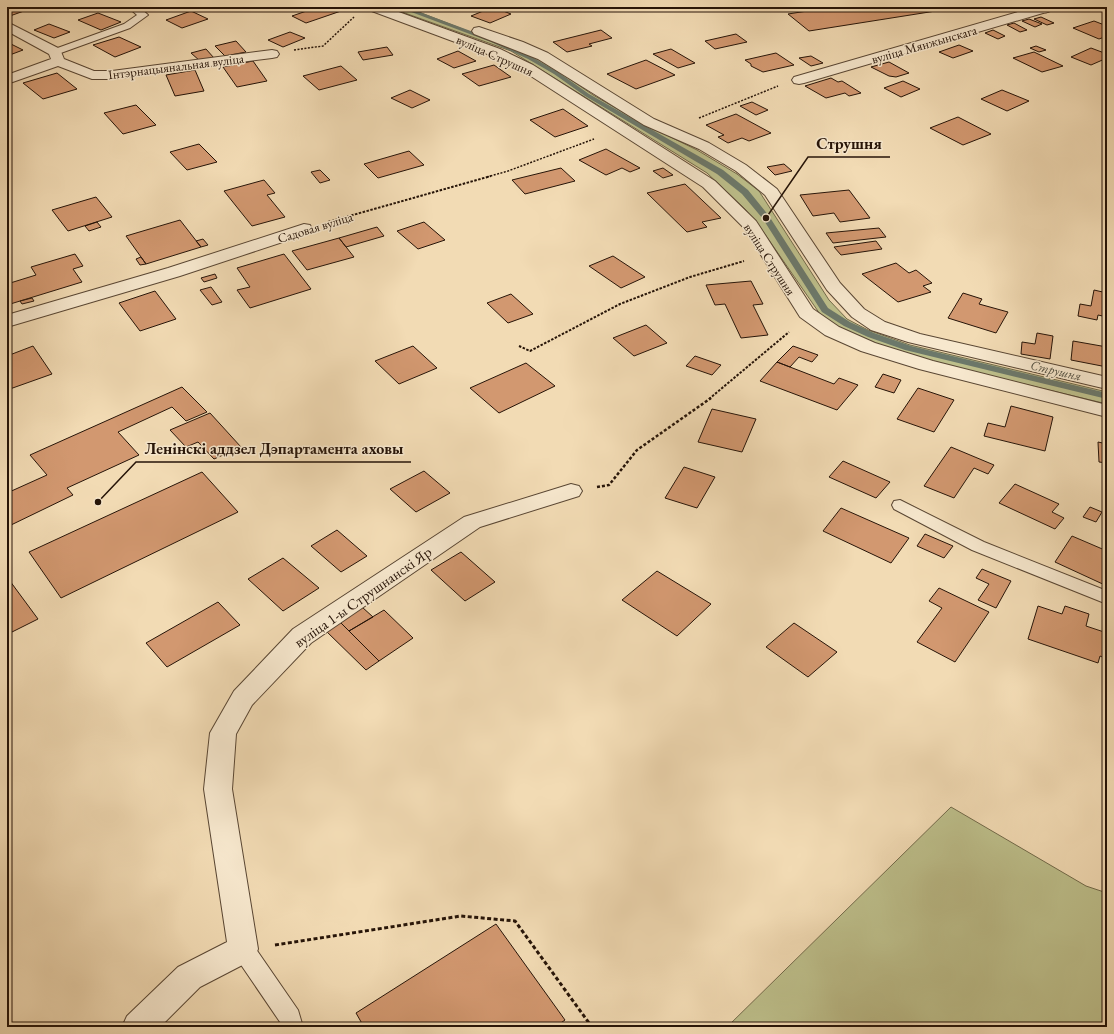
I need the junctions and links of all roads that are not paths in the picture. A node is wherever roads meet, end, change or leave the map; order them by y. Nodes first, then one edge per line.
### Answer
1 (133, 7) edge
2 (373, 7) edge
3 (417, 7) edge
4 (1041, 8) edge
5 (7, 26) edge
6 (272, 54) road end
7 (57, 56) junction
8 (7, 80) edge
9 (800, 80) dead end
10 (304, 229) road end
11 (7, 321) edge
12 (1107, 383) edge
13 (1107, 411) edge
14 (571, 491) dead end
15 (900, 505) dead end
16 (1107, 598) edge
17 (243, 950) junction
18 (138, 1027) edge
19 (292, 1027) edge

1 - 7 lane
2 - 13 street, вуліца Струшня
3 - 12 street, вуліца Струшня
4 - 9 street, вуліца Мянжынскага
5 - 7 street, Інтэрнацыянальная вуліца
6 - 7 street, Інтэрнацыянальная вуліца
7 - 8 street
10 - 11 street, Садовая вуліца
14 - 17 street, вуліца 1-ы Струшнанскі Яр
15 - 16 lane
17 - 18 street
17 - 19 lane

